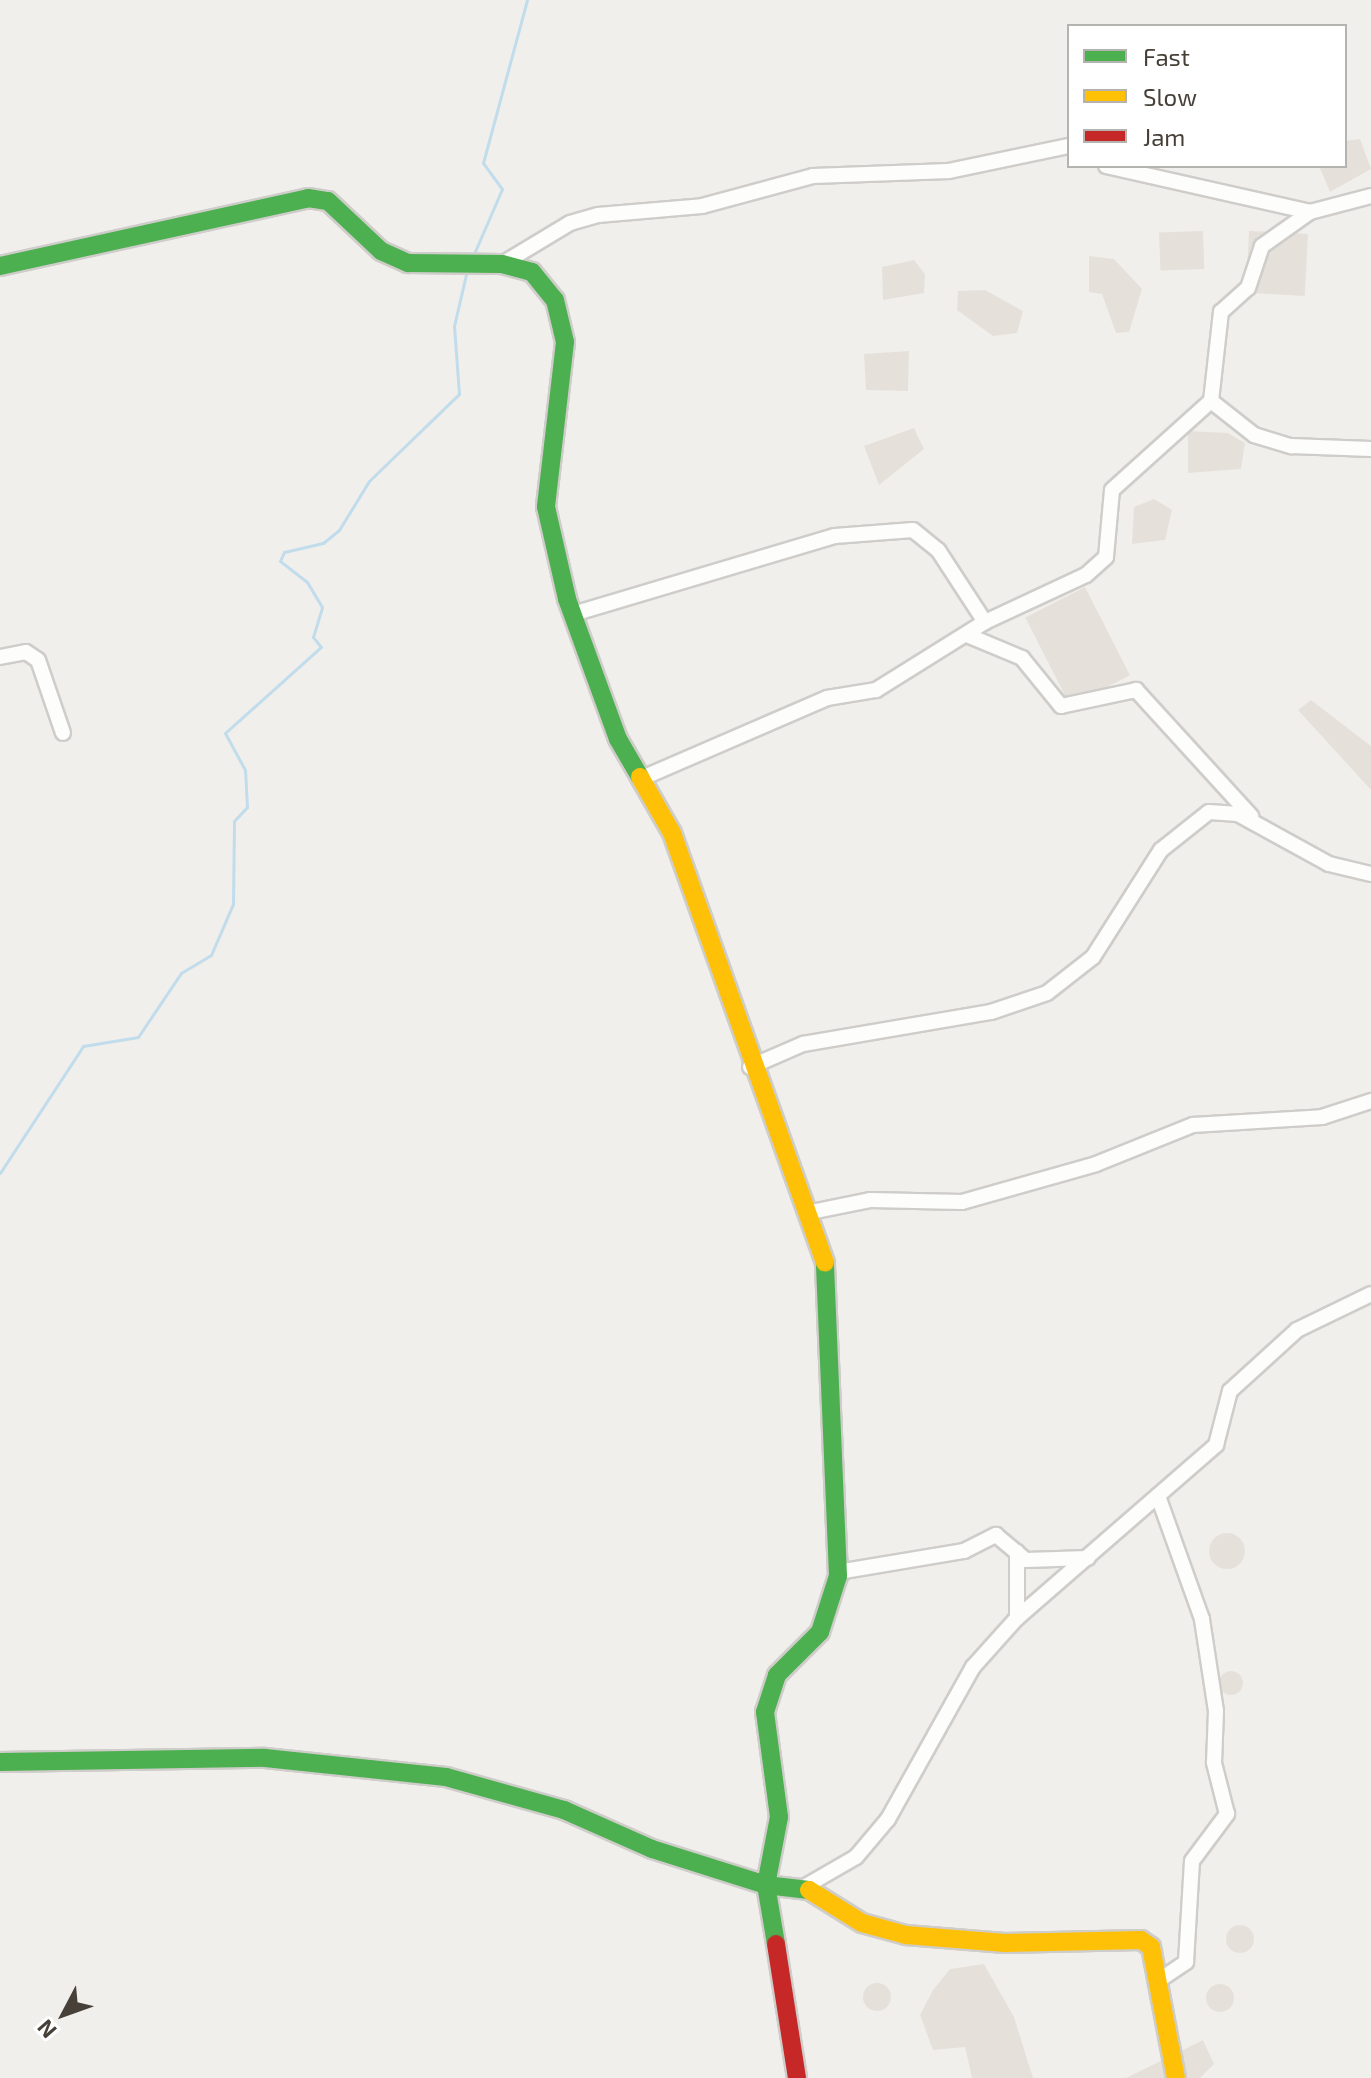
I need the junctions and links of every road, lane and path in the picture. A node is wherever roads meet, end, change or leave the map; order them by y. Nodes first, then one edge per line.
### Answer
1 (1067, 146) edge
2 (1115, 168) edge
3 (1371, 196) edge
4 (1310, 212) junction
5 (502, 264) junction
6 (0, 266) edge
7 (1211, 401) junction
8 (1371, 449) edge
9 (573, 614) junction
10 (985, 622) junction
11 (967, 635) junction
12 (0, 657) edge
13 (63, 733) dead end
14 (640, 779) junction
15 (1257, 822) junction
16 (1371, 874) edge
17 (750, 1067) junction
18 (1371, 1101) edge
19 (811, 1212) junction
20 (1371, 1294) edge
21 (1158, 1496) junction
22 (1017, 1552) junction
23 (1088, 1558) junction
24 (838, 1572) junction
25 (1017, 1618) junction
26 (0, 1762) edge
27 (766, 1885) junction
28 (804, 1887) junction
29 (1158, 1981) junction
30 (797, 2078) edge
31 (1176, 2078) edge

1 - 5 street
2 - 4 street
3 - 4 street
4 - 7 street
5 - 6 street
5 - 9 street
7 - 8 street
7 - 10 street
9 - 10 street
9 - 14 street
10 - 11 street
11 - 14 street
11 - 15 street
12 - 13 street
14 - 17 street
15 - 16 street
15 - 17 street
17 - 19 street
18 - 19 street
19 - 24 street
20 - 21 street
21 - 23 street
21 - 29 street
22 - 23 street
22 - 24 street
22 - 25 street
23 - 25 street
24 - 27 street
25 - 28 street
26 - 27 street
27 - 28 street
27 - 30 street
28 - 29 street
29 - 31 street

